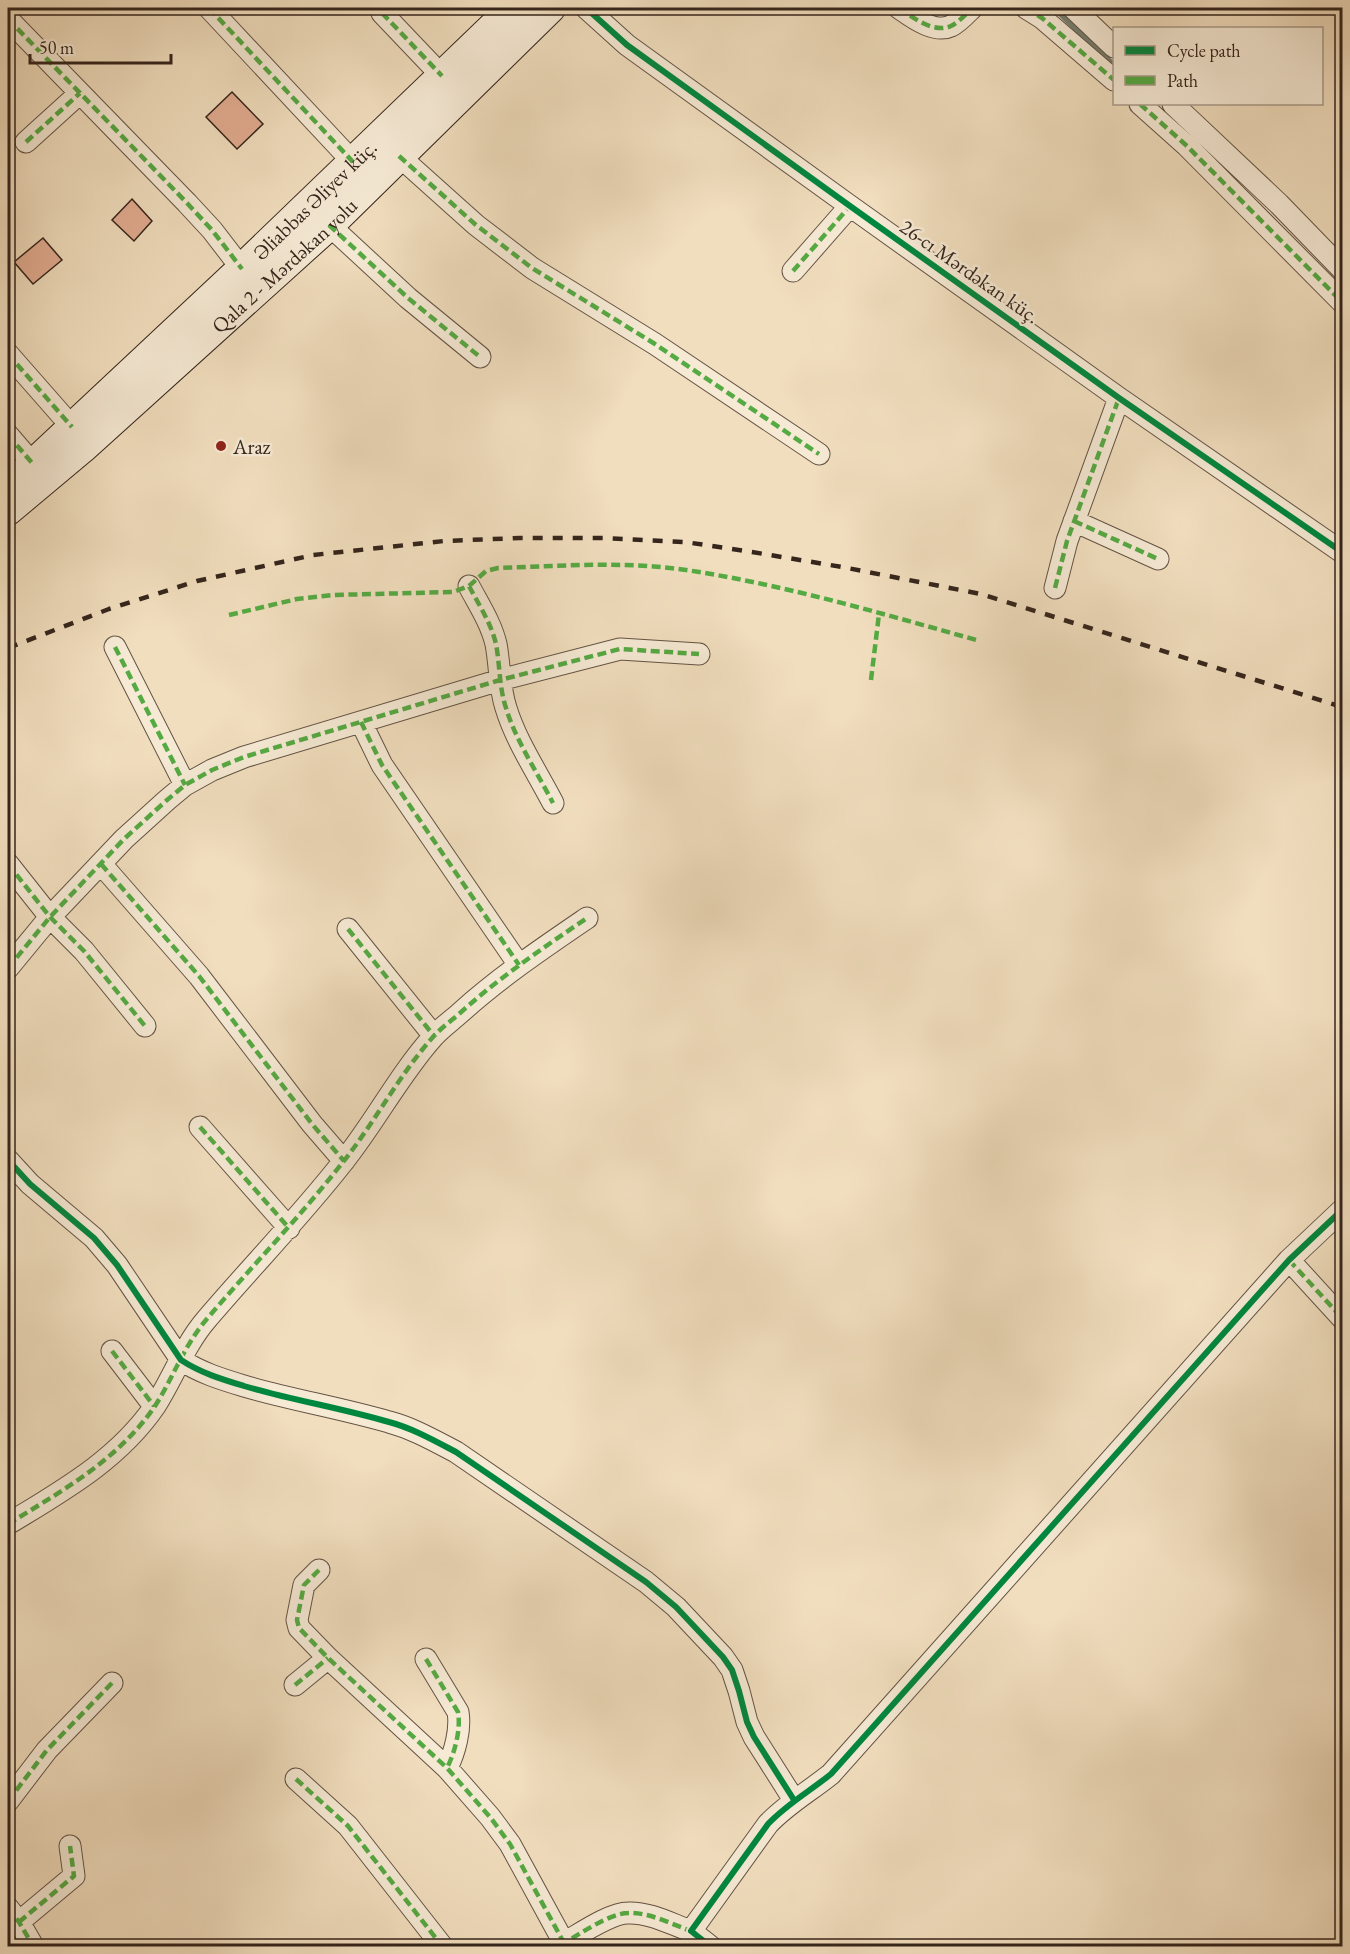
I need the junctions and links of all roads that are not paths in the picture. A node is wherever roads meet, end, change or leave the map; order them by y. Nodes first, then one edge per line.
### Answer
1 (209, 8) edge
2 (513, 8) edge
3 (550, 8) edge
4 (586, 8) edge
5 (900, 8) edge
6 (972, 8) edge
7 (1026, 8) edge
8 (1073, 8) edge
9 (382, 13) dead end
10 (8, 19) edge
11 (1113, 46) edge
12 (442, 76) junction
13 (1113, 79) edge
14 (80, 93) junction
15 (1141, 105) edge
16 (1174, 105) edge
17 (26, 142) dead end
18 (399, 156) junction
19 (352, 162) junction
20 (850, 206) junction
21 (329, 225) junction
22 (242, 269) junction
23 (1342, 270) edge
24 (793, 271) dead end
25 (1342, 302) edge
26 (8, 354) edge
27 (480, 357) dead end
28 (1119, 398) junction
29 (72, 427) junction
30 (8, 435) edge
31 (819, 454) dead end
32 (33, 464) junction
33 (8, 488) edge
34 (8, 510) edge
35 (1074, 520) junction
36 (1342, 552) edge
37 (1158, 559) dead end
38 (469, 586) dead end
39 (1055, 588) dead end
40 (116, 647) dead end
41 (699, 654) dead end
42 (500, 680) junction
43 (361, 722) junction
44 (185, 785) junction
45 (553, 803) dead end
46 (8, 864) edge
47 (101, 864) junction
48 (50, 917) junction
49 (587, 918) dead end
50 (348, 929) dead end
51 (519, 965) junction
52 (8, 968) edge
53 (145, 1026) dead end
54 (434, 1036) junction
55 (200, 1127) dead end
56 (8, 1160) edge
57 (344, 1161) junction
58 (1342, 1210) edge
59 (289, 1228) junction
60 (1289, 1260) junction
61 (1342, 1318) edge
62 (112, 1351) dead end
63 (181, 1360) junction
64 (154, 1406) junction
65 (8, 1524) edge
66 (319, 1570) dead end
67 (328, 1658) junction
68 (426, 1659) dead end
69 (112, 1683) dead end
70 (295, 1686) dead end
71 (447, 1768) junction
72 (296, 1779) dead end
73 (794, 1800) junction
74 (8, 1801) edge
75 (70, 1846) dead end
76 (13, 1915) edge
77 (691, 1931) junction
78 (562, 1945) edge
79 (33, 1947) edge
80 (442, 1947) edge
81 (710, 1947) edge

1 - 19 street
2 - 12 main road, Əliabbas Əliyev küç.
3 - 18 main road, Qala 2 - Mərdəkan yolu
4 - 20 street, 26-cı Mərdəkan küç.
5 - 6 street
7 - 13 street
8 - 11 street
9 - 12 street
10 - 14 street
12 - 19 main road, Əliabbas Əliyev küç.
14 - 17 street
14 - 22 street
15 - 25 street
16 - 23 street
18 - 21 main road, Qala 2 - Mərdəkan yolu
18 - 31 street
19 - 22 main road, Əliabbas Əliyev küç.
20 - 24 street
20 - 28 street, 26-cı Mərdəkan küç.
21 - 27 street
21 - 34 main road, Qala 2 - Mərdəkan yolu
22 - 29 main road, Əliabbas Əliyev küç.
26 - 29 street
28 - 35 street
28 - 36 street, 26-cı Mərdəkan küç.
29 - 32 main road, Əliabbas Əliyev küç.
30 - 32 street
32 - 33 main road, Əliabbas Əliyev küç.
35 - 37 street
35 - 39 street
38 - 42 street
40 - 44 street
41 - 42 street
42 - 43 street
42 - 45 street
43 - 44 street
43 - 51 street
44 - 47 street
46 - 48 street
47 - 48 street
47 - 57 street
48 - 52 street
48 - 53 street
49 - 51 street
50 - 54 street
51 - 54 street
54 - 57 street
55 - 59 street
56 - 63 street
57 - 59 street
58 - 60 street
59 - 63 street
60 - 61 street
60 - 73 street
62 - 64 street
63 - 64 street
63 - 73 street
64 - 65 street
66 - 67 street
67 - 70 street
67 - 71 street
68 - 71 street
69 - 74 street
71 - 78 street
72 - 80 street
73 - 77 street
75 - 76 street
76 - 79 street
77 - 78 street
77 - 81 street

